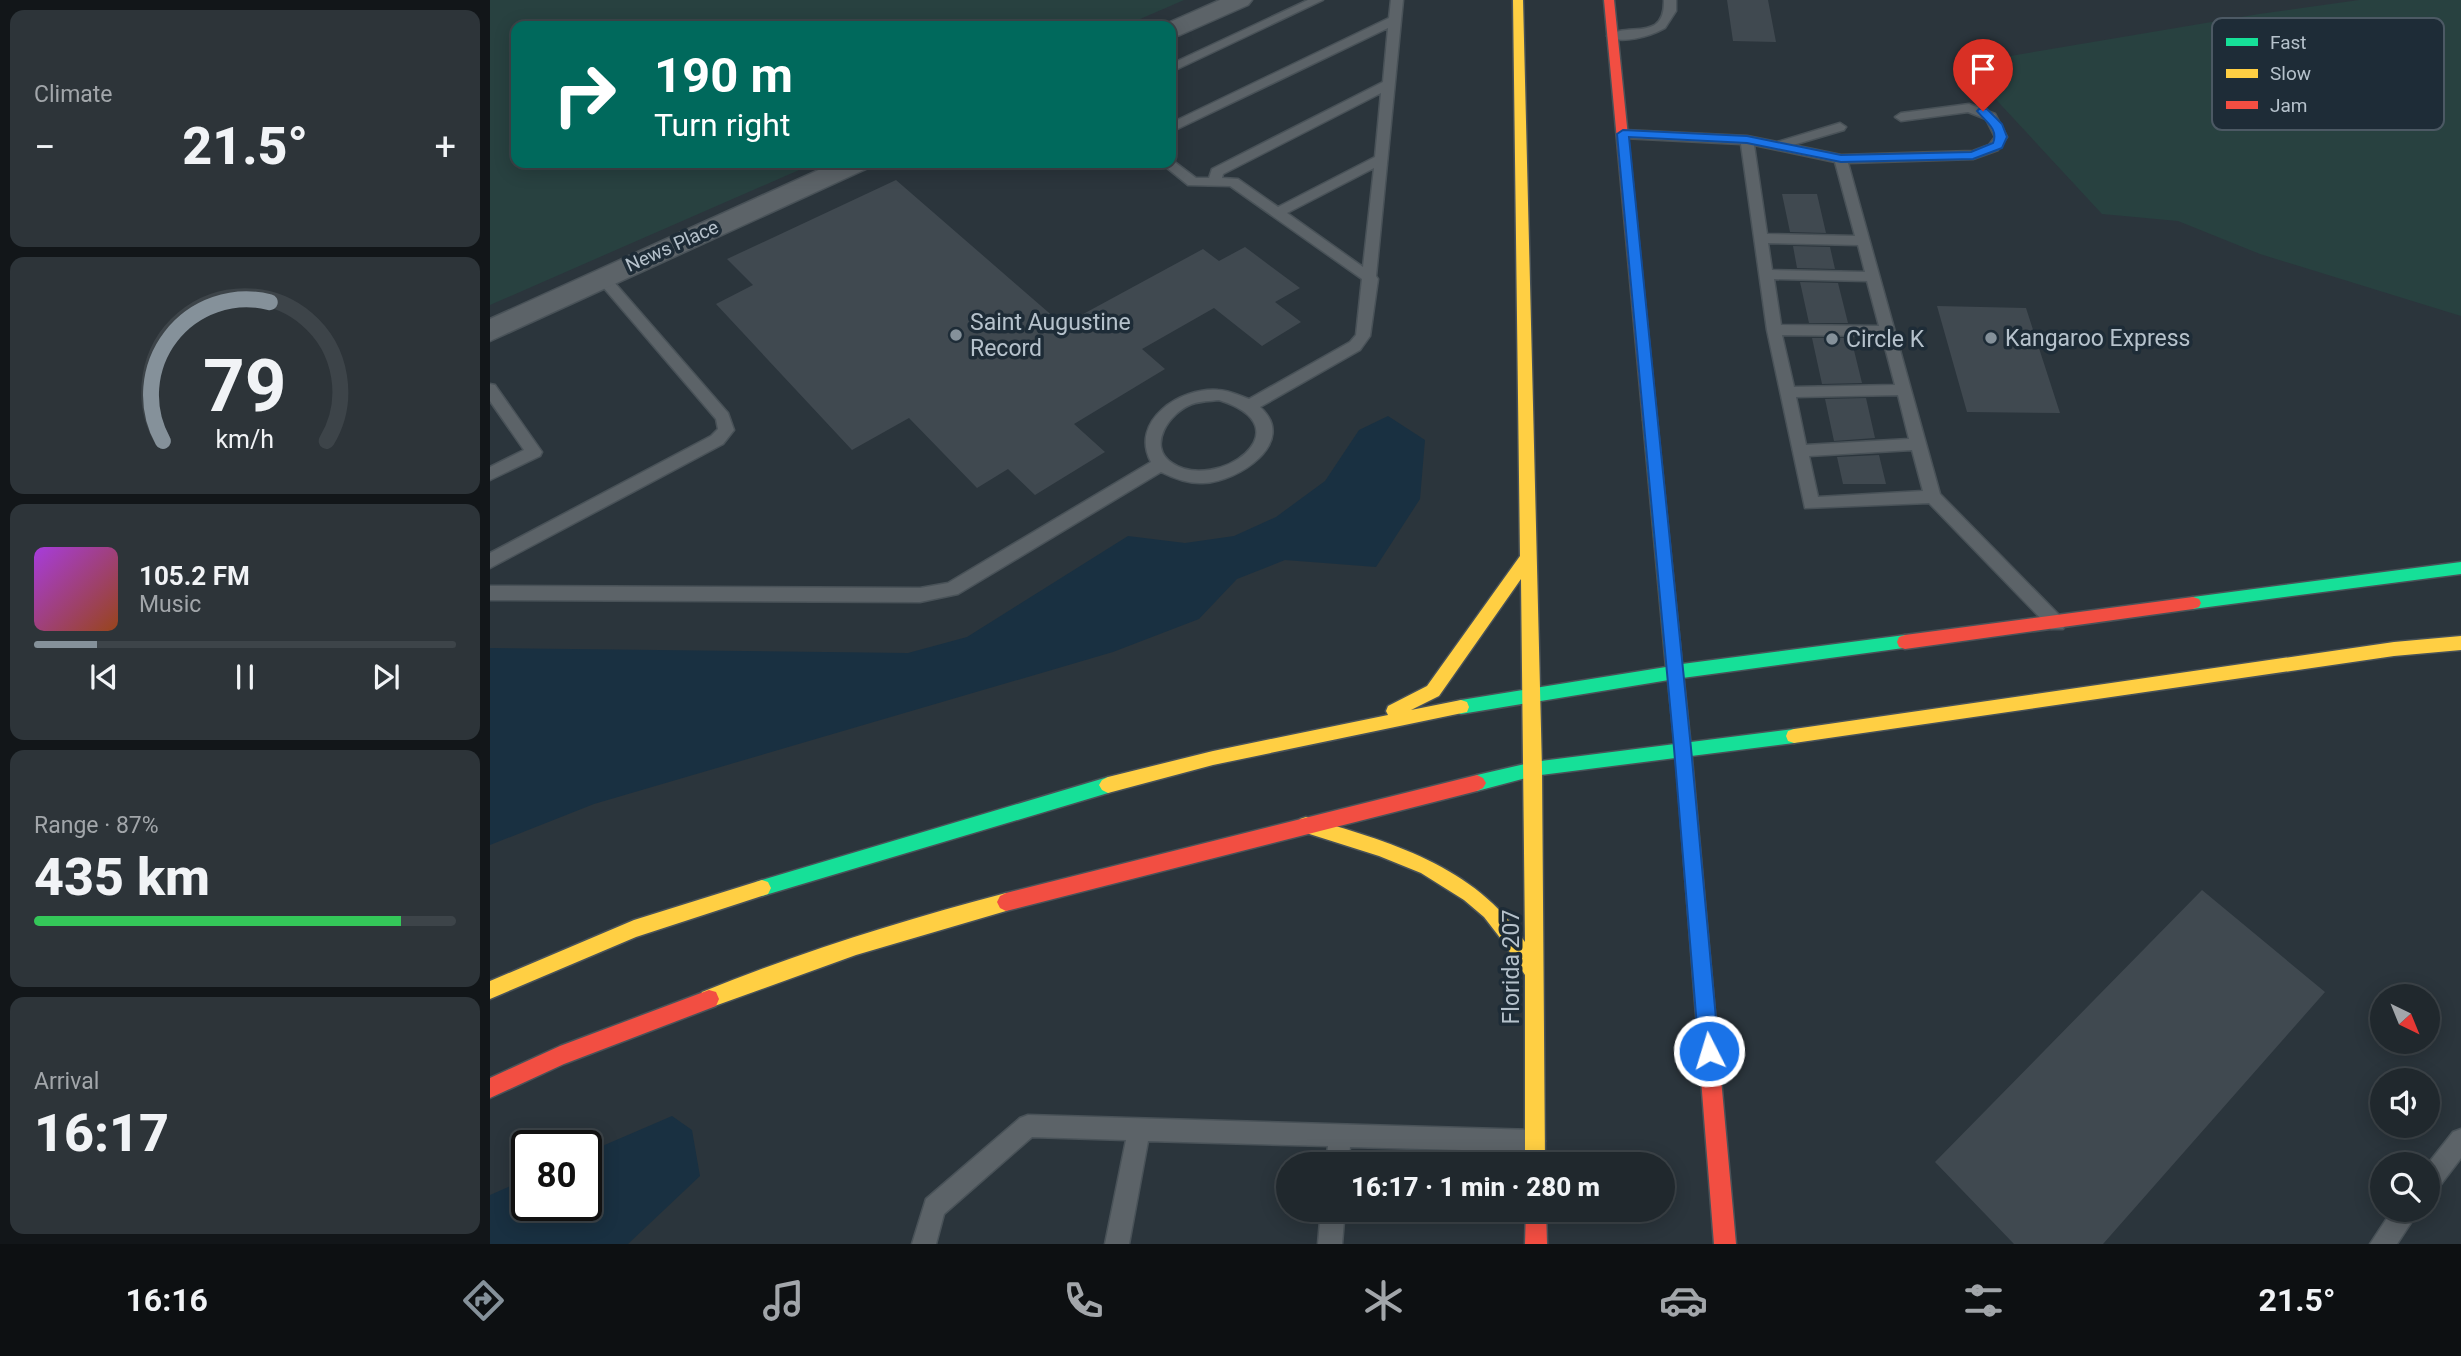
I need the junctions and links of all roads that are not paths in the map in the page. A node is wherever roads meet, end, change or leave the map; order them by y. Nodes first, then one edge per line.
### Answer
1 (1240, 0) edge
2 (1317, 0) edge
3 (1396, 0) edge
4 (1518, 0) edge
5 (1609, 0) edge
6 (1670, 0) edge
7 (1395, 20) junction
8 (1176, 28) edge
9 (1613, 36) junction
10 (1176, 66) edge
11 (1389, 84) junction
12 (1901, 117) dead end
13 (1176, 126) edge
14 (1840, 127) dead end
15 (1623, 134) junction
16 (1747, 140) junction
17 (1781, 145) junction
18 (1382, 158) junction
19 (1841, 159) junction
20 (845, 168) edge
21 (1174, 168) edge
22 (1215, 182) junction
23 (1277, 213) junction
24 (1760, 238) junction
25 (1863, 241) junction
26 (1766, 274) junction
27 (602, 277) junction
28 (1872, 277) junction
29 (1371, 279) junction
30 (1774, 330) junction
31 (490, 331) edge
32 (1889, 331) junction
33 (490, 389) edge
34 (1903, 390) junction
35 (1786, 392) junction
36 (1251, 405) junction
37 (1918, 444) junction
38 (1799, 451) junction
39 (1161, 464) junction
40 (490, 474) edge
41 (1933, 497) junction
42 (1528, 557) junction
43 (490, 561) edge
44 (2461, 568) edge
45 (490, 593) edge
46 (2057, 624) junction
47 (2461, 643) edge
48 (1675, 673) junction
49 (1531, 696) junction
50 (1367, 726) junction
51 (1683, 748) junction
52 (1533, 769) junction
53 (1306, 825) junction
54 (1534, 972) junction
55 (490, 989) edge
56 (490, 1088) edge
57 (1139, 1131) junction
58 (1340, 1136) junction
59 (2461, 1140) edge
60 (1338, 1152) edge
61 (1535, 1152) edge
62 (2440, 1167) edge
63 (1332, 1222) edge
64 (1536, 1222) edge
65 (2398, 1222) edge
66 (924, 1244) edge
67 (1117, 1244) edge
68 (1330, 1244) edge
69 (1536, 1244) edge
70 (1725, 1244) edge
71 (2382, 1244) edge

1 - 8 street
2 - 10 lane
3 - 7 lane
4 - 42 main road, Florida 207
5 - 9 main road
6 - 9 lane
7 - 11 lane
7 - 13 lane
9 - 15 main road
11 - 18 lane
11 - 22 lane
12 - 19 lane
14 - 17 lane
15 - 16 lane
15 - 48 main road
16 - 17 lane
16 - 24 lane
17 - 19 lane
18 - 23 lane
18 - 29 lane
19 - 25 lane
20 - 27 street, News Place
21 - 22 lane
22 - 23 lane
23 - 29 lane
24 - 25 lane
24 - 26 lane
25 - 28 lane
26 - 28 lane
26 - 30 lane
27 - 31 street, News Place
27 - 43 lane
28 - 32 lane
29 - 36 lane
30 - 32 lane
30 - 35 lane
32 - 34 lane
33 - 40 lane
34 - 35 lane
34 - 37 lane
35 - 38 lane
36 - 39 lane
36 - 39 lane
37 - 38 lane
37 - 41 lane
38 - 41 lane
39 - 45 lane
41 - 46 lane
42 - 49 main road, Florida 207
42 - 50 main road
44 - 46 main road
46 - 48 main road
47 - 51 main road
48 - 49 main road
48 - 51 main road
49 - 50 main road
49 - 52 main road, Florida 207
50 - 55 main road
51 - 52 main road
51 - 70 main road
52 - 53 main road
52 - 54 main road, Florida 207
53 - 54 main road
53 - 56 main road
54 - 61 main road, Florida 207
57 - 58 lane
57 - 66 lane
57 - 67 lane
58 - 60 lane
58 - 61 lane
59 - 62 lane
63 - 68 lane
64 - 69 main road
65 - 71 lane

